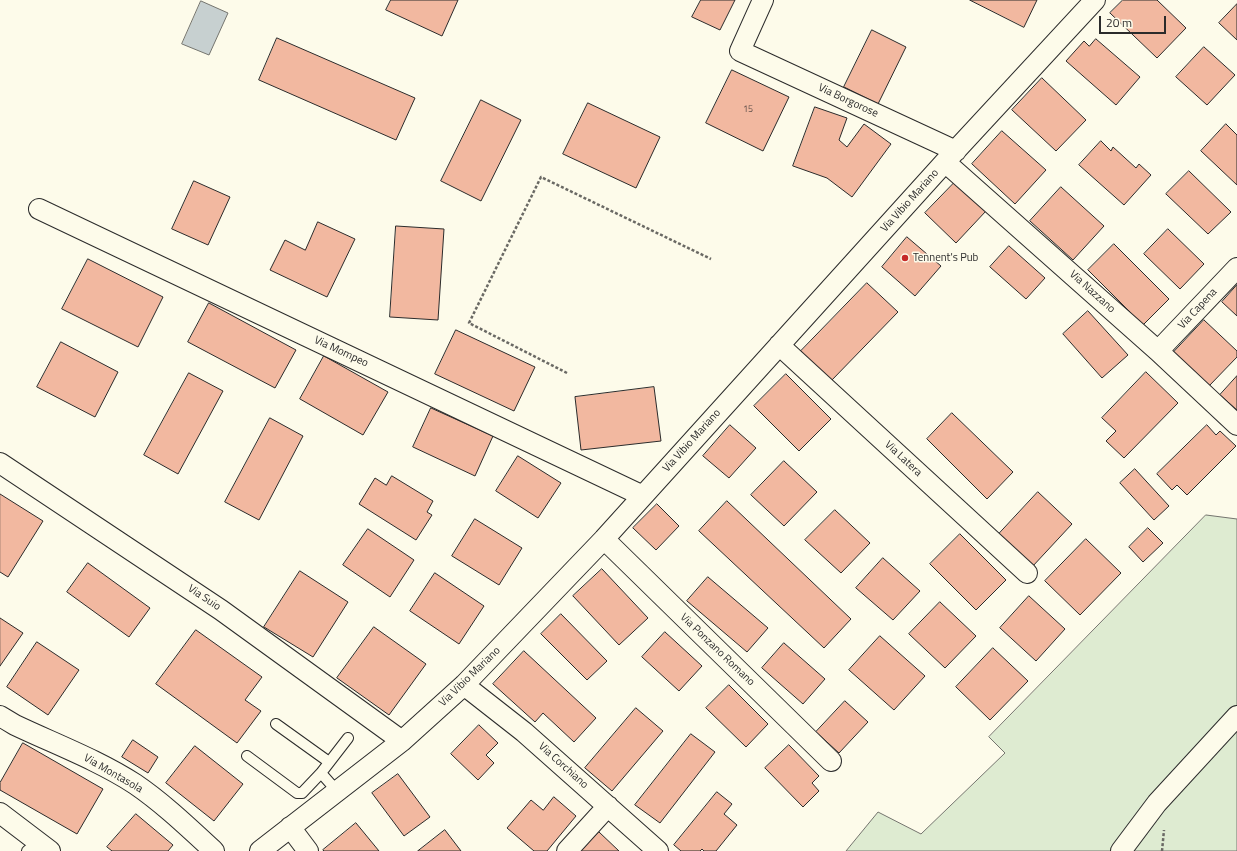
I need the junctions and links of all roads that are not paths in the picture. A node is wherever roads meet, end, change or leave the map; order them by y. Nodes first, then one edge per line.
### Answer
1 (763, 0) edge
2 (1095, 0) edge
3 (950, 157) junction
4 (38, 209) dead end
5 (1237, 268) edge
6 (780, 345) junction
7 (1158, 351) junction
8 (1237, 425) edge
9 (0, 463) edge
10 (643, 496) junction
11 (604, 539) junction
12 (1026, 574) dead end
13 (464, 685) junction
14 (0, 716) edge
15 (1237, 716) edge
16 (276, 724) dead end
17 (348, 738) dead end
18 (402, 741) junction
19 (247, 756) dead end
20 (831, 761) dead end
21 (329, 762) junction
22 (321, 773) junction
23 (336, 790) junction
24 (608, 806) junction
25 (0, 813) edge
26 (290, 828) junction
27 (38, 848) edge
28 (214, 851) edge
29 (260, 851) edge
30 (308, 851) edge
31 (567, 851) edge
32 (658, 851) edge
33 (1121, 851) edge

1 - 3 street, Via Borgorose
2 - 3 street, Via Vibio Mariano
3 - 6 street, Via Vibio Mariano
3 - 7 street, Via Nazzano
4 - 10 street, Via Mompeo
5 - 7 street, Via Capena
6 - 10 street, Via Vibio Mariano
6 - 12 street, Via Latera
7 - 8 street, Via Nazzano
9 - 18 street, Via Suio
10 - 11 street, Via Vibio Mariano
11 - 13 street, Via Vibio Mariano
11 - 20 street, Via Ponzano Romano
13 - 18 street, Via Vibio Mariano
13 - 24 street, Via Corchiano
14 - 28 street, Via Montasola
15 - 33 street
16 - 21 lane
17 - 21 lane
18 - 23 street, Via Vibio Mariano
19 - 22 lane
21 - 22 lane
22 - 23 lane
23 - 26 street, Via Vibio Mariano
24 - 31 street
24 - 32 street, Via Corchiano
25 - 27 street
26 - 29 street, Via Vibio Mariano
26 - 30 street

